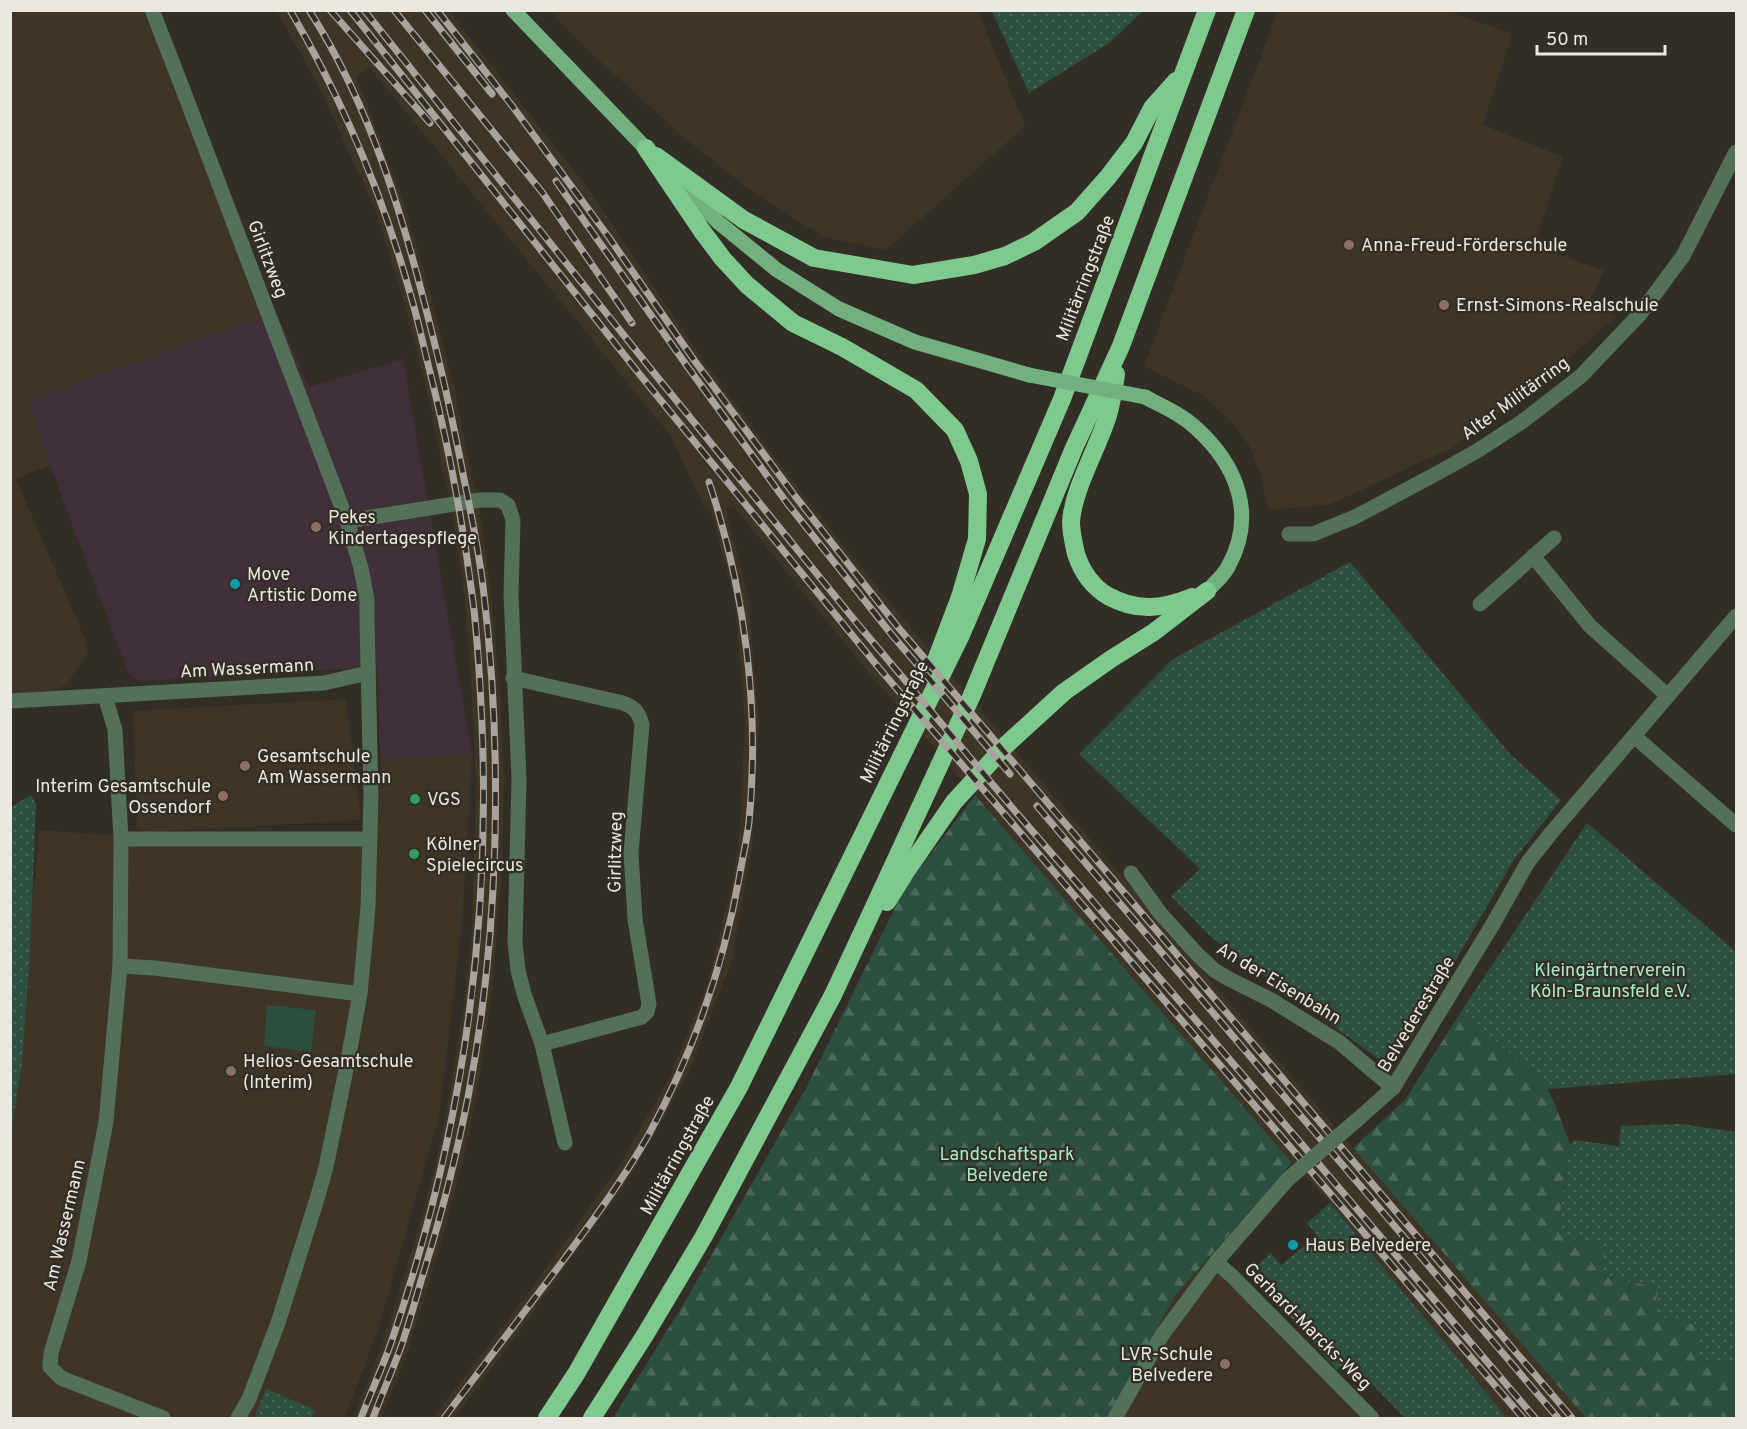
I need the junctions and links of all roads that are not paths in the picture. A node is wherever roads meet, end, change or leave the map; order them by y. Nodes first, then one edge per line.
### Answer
1 (152, 10) edge
2 (513, 10) edge
3 (1207, 10) edge
4 (1246, 10) edge
5 (1184, 74) junction
6 (645, 148) junction
7 (1737, 152) edge
8 (1121, 346) junction
9 (347, 521) junction
10 (1289, 534) dead end
11 (1554, 537) dead end
12 (1533, 556) junction
13 (1207, 591) junction
14 (1480, 604) dead end
15 (1737, 616) edge
16 (368, 673) junction
17 (513, 678) junction
18 (105, 696) junction
19 (1668, 696) junction
20 (10, 701) edge
21 (1634, 736) junction
22 (900, 757) junction
23 (1737, 825) edge
24 (121, 839) junction
25 (370, 839) junction
26 (1131, 873) dead end
27 (120, 966) junction
28 (360, 994) junction
29 (833, 994) junction
30 (542, 1044) junction
31 (1394, 1088) junction
32 (565, 1143) dead end
33 (1216, 1262) junction
34 (163, 1419) edge
35 (238, 1419) edge
36 (547, 1419) edge
37 (592, 1419) edge
38 (1115, 1419) edge
39 (1372, 1419) edge

1 - 9 street, Girlitzweg
2 - 6 main road
3 - 5 highway, Militärringstraße
4 - 8 highway
5 - 6 highway
5 - 22 highway, Militärringstraße
6 - 13 main road, bridge
6 - 22 highway
7 - 10 street, Alter Militärring
8 - 13 highway
8 - 29 highway
9 - 16 street, Girlitzweg
9 - 17 street
11 - 12 street
12 - 14 street
12 - 19 street
13 - 29 highway
15 - 19 street, Belvederestraße
16 - 18 street, Am Wassermann
16 - 25 street
17 - 30 street
17 - 30 street, Girlitzweg
18 - 20 street
18 - 24 street, Am Wassermann
19 - 21 street, Belvederestraße
21 - 23 street
21 - 31 street, Belvederestraße
22 - 36 highway, Militärringstraße
24 - 25 street
24 - 27 street, Am Wassermann
25 - 28 street
26 - 31 street, An der Eisenbahn
27 - 28 street
27 - 34 street, Am Wassermann
28 - 35 street
29 - 37 highway
30 - 32 street
31 - 33 street, Belvederestraße, bridge
33 - 38 street, Belvederestraße
33 - 39 street, Gerhard-Marcks-Weg

